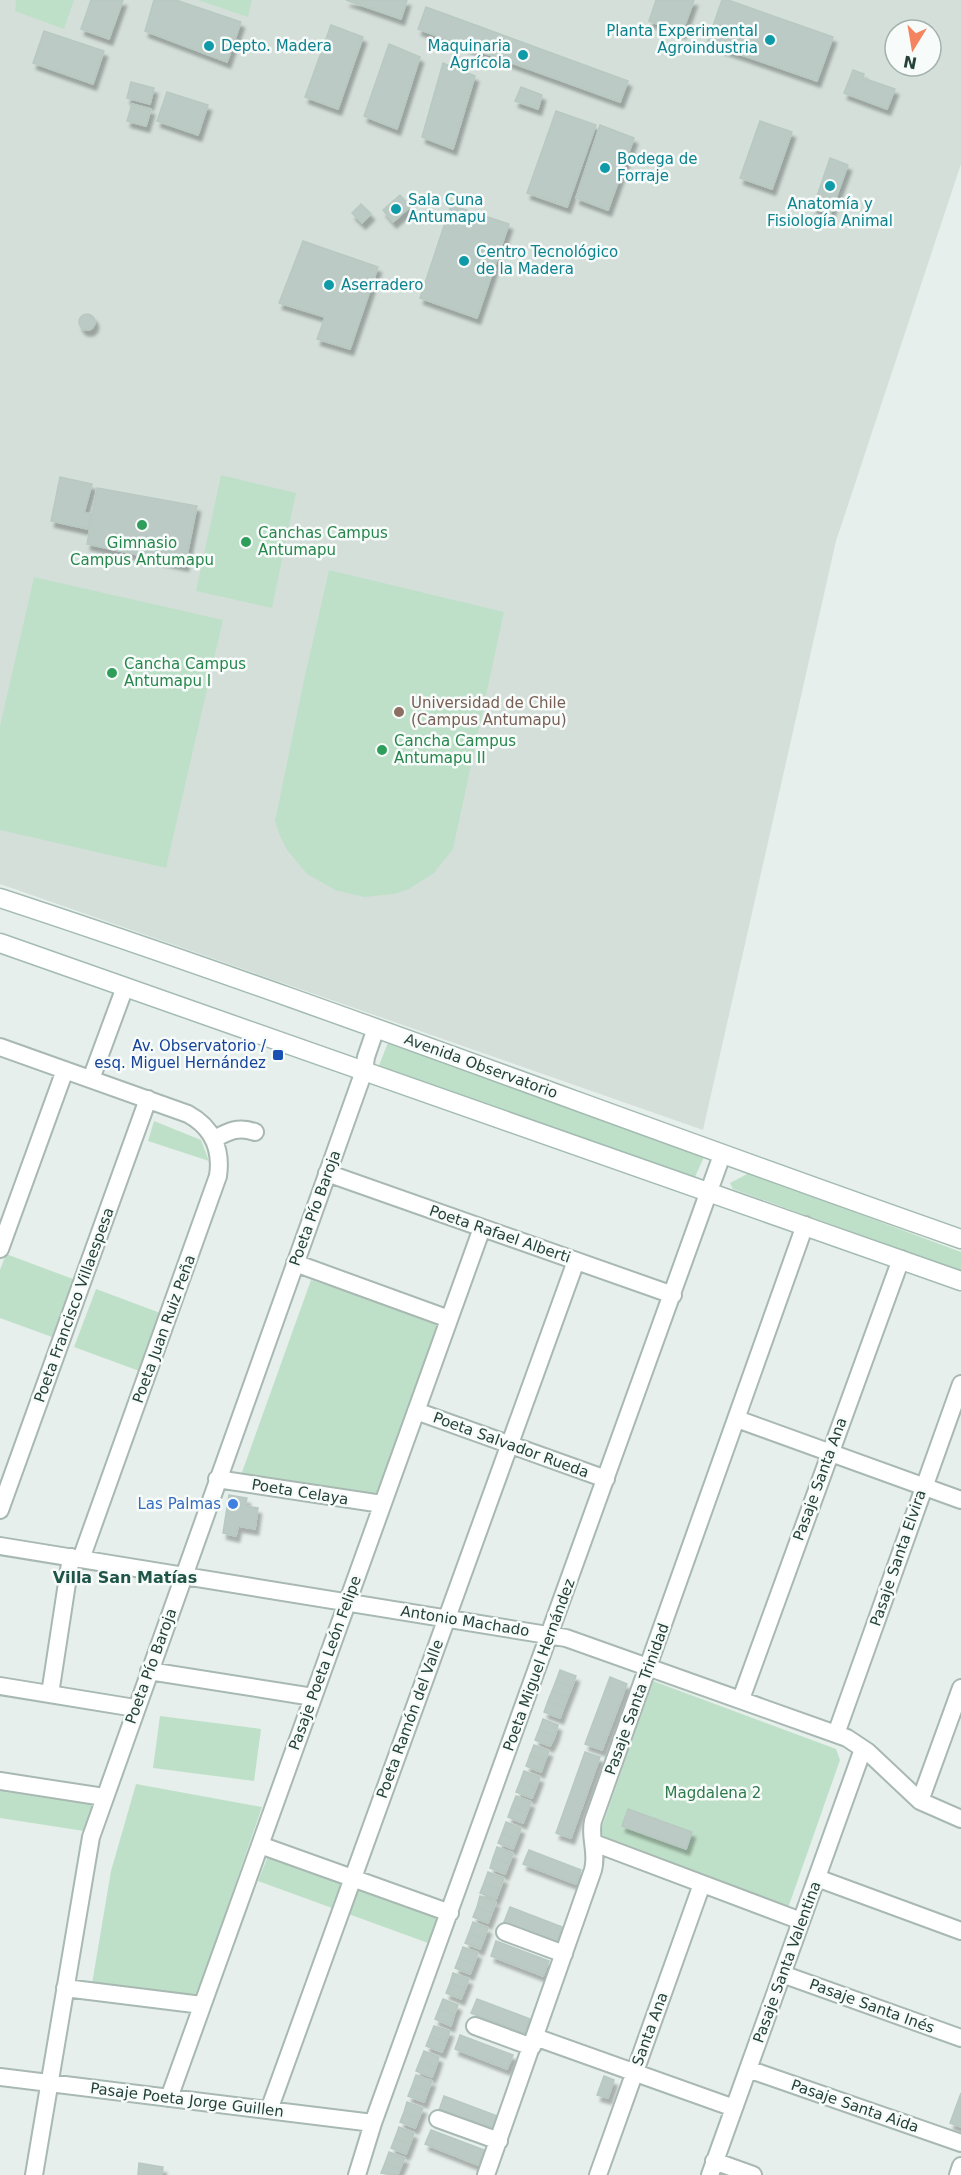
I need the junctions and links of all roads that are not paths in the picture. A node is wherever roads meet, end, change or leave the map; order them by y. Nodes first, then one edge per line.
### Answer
1 (0, 898) edge
2 (0, 944) edge
3 (125, 987) junction
4 (381, 1029) junction
5 (0, 1047) edge
6 (65, 1070) junction
7 (364, 1071) junction
8 (91, 1079) junction
9 (148, 1100) junction
10 (255, 1132) dead end
11 (214, 1139) junction
12 (722, 1155) junction
13 (327, 1173) junction
14 (709, 1192) junction
15 (805, 1225) junction
16 (482, 1228) junction
17 (961, 1239) edge
18 (0, 1249) edge
19 (901, 1259) junction
20 (576, 1261) junction
21 (295, 1263) junction
22 (961, 1281) edge
23 (673, 1295) junction
24 (449, 1319) junction
25 (961, 1384) edge
26 (416, 1411) junction
27 (736, 1419) junction
28 (509, 1444) junction
29 (830, 1451) junction
30 (217, 1479) junction
31 (606, 1479) junction
32 (923, 1486) junction
33 (961, 1500) edge
34 (382, 1504) junction
35 (0, 1510) edge
36 (0, 1546) edge
37 (76, 1558) junction
38 (183, 1576) junction
39 (347, 1603) junction
40 (445, 1619) junction
41 (549, 1634) junction
42 (648, 1666) junction
43 (149, 1671) junction
44 (0, 1686) edge
45 (961, 1688) edge
46 (50, 1694) junction
47 (313, 1697) junction
48 (741, 1699) junction
49 (135, 1708) junction
50 (836, 1734) junction
51 (863, 1749) junction
52 (0, 1781) edge
53 (104, 1797) junction
54 (920, 1802) junction
55 (961, 1819) edge
56 (594, 1843) junction
57 (260, 1845) junction
58 (817, 1878) junction
59 (353, 1879) junction
60 (702, 1884) junction
61 (450, 1913) junction
62 (801, 1921) junction
63 (961, 1931) edge
64 (505, 1932) dead end
65 (564, 1954) junction
66 (782, 1974) junction
67 (65, 1988) junction
68 (202, 2005) junction
69 (475, 2026) dead end
70 (961, 2038) edge
71 (533, 2042) junction
72 (748, 2069) junction
73 (635, 2073) junction
74 (0, 2077) edge
75 (50, 2083) junction
76 (169, 2098) junction
77 (734, 2108) junction
78 (269, 2110) junction
79 (438, 2119) dead end
80 (373, 2123) junction
81 (499, 2141) junction
82 (961, 2143) edge
83 (961, 2166) edge
84 (712, 2168) edge
85 (34, 2175) edge
86 (357, 2175) edge
87 (486, 2175) edge
88 (598, 2175) edge
89 (753, 2175) edge
90 (958, 2175) edge

1 - 4 main road, Avenida Observatorio
2 - 3 main road
3 - 7 main road
3 - 8 street
4 - 7 street, Poeta Pío Baroja
4 - 12 main road, Avenida Observatorio
5 - 6 street
6 - 8 street
6 - 18 street
7 - 13 street, Poeta Pío Baroja
7 - 14 main road
8 - 9 street
9 - 11 street
9 - 35 street, Poeta Francisco Villaespesa
10 - 11 street
11 - 37 street, Poeta Juan Ruiz Peña
12 - 14 street, Poeta Miguel Hernández
12 - 17 main road, Avenida Observatorio
13 - 16 street, Poeta Rafael Alberti
13 - 21 street, Poeta Pío Baroja
14 - 15 main road
14 - 23 street, Poeta Miguel Hernández
15 - 19 main road
15 - 27 street, Pasaje Santa Trinidad
16 - 20 street, Poeta Rafael Alberti
16 - 24 street, Pasaje Poeta León Felipe
19 - 22 main road
19 - 29 street, Pasaje Santa Ana
20 - 23 street, Poeta Rafael Alberti
20 - 28 street, Poeta Ramón del Valle
21 - 24 street
21 - 30 street, Poeta Pío Baroja
23 - 31 street, Poeta Miguel Hernández
24 - 26 street, Pasaje Poeta León Felipe
25 - 32 street, Pasaje Santa Elvira
26 - 28 street, Poeta Salvador Rueda
26 - 34 street, Pasaje Poeta León Felipe
27 - 29 street
27 - 42 street, Pasaje Santa Trinidad
28 - 31 street, Poeta Salvador Rueda
28 - 40 street, Poeta Ramón del Valle
29 - 32 street
29 - 48 street, Pasaje Santa Ana
30 - 34 street, Poeta Celaya
30 - 38 street, Poeta Pío Baroja
31 - 41 street, Poeta Miguel Hernández
32 - 33 street
32 - 50 street, Pasaje Santa Elvira
34 - 39 street, Pasaje Poeta León Felipe
36 - 37 street, Antonio Machado
37 - 38 street, Antonio Machado
37 - 46 street, Poeta Juan Ruiz Peña
38 - 39 street, Antonio Machado
38 - 43 street, Poeta Pío Baroja
39 - 40 street, Antonio Machado
39 - 47 street, Pasaje Poeta León Felipe
40 - 41 street, Antonio Machado
40 - 59 street, Poeta Ramón del Valle
41 - 42 street, Antonio Machado
41 - 61 street, Poeta Miguel Hernández
42 - 48 street, Antonio Machado
42 - 56 street, Pasaje Santa Trinidad
43 - 47 street
43 - 49 street, Poeta Pío Baroja
44 - 46 street
45 - 54 street
46 - 49 street
47 - 57 street, Pasaje Poeta León Felipe
48 - 50 street, Antonio Machado
49 - 53 street, Poeta Pío Baroja
50 - 51 street, Antonio Machado
51 - 54 street, Antonio Machado
51 - 58 street, Pasaje Santa Valentina
52 - 53 street
53 - 67 street, Poeta Pío Baroja
54 - 55 street, Antonio Machado
56 - 60 street
56 - 65 street, Pasaje Santa Trinidad
57 - 59 street
57 - 68 street, Pasaje Poeta León Felipe
58 - 62 street, Pasaje Santa Valentina
58 - 63 street
59 - 61 street
59 - 78 street, Poeta Ramón del Valle
60 - 62 street
60 - 73 street, Santa Ana
61 - 80 street, Poeta Miguel Hernández
62 - 66 street, Pasaje Santa Valentina
64 - 65 street
65 - 71 street, Pasaje Santa Trinidad
66 - 70 street, Pasaje Santa Inés
66 - 72 street, Pasaje Santa Valentina
67 - 68 street
67 - 75 street, Poeta Pío Baroja
68 - 76 street, Pasaje Poeta León Felipe
69 - 71 street
71 - 73 street
71 - 81 street, Pasaje Santa Trinidad
72 - 77 street, Pasaje Santa Valentina
72 - 82 street, Pasaje Santa Aida
73 - 77 street
73 - 88 street, Santa Ana
74 - 75 street, Pasaje Poeta Jorge Guillen
75 - 76 street, Pasaje Poeta Jorge Guillen
75 - 85 street, Poeta Pío Baroja
76 - 78 street, Pasaje Poeta Jorge Guillen
77 - 84 street, Pasaje Santa Valentina
78 - 80 street, Pasaje Poeta Jorge Guillen
79 - 81 street
80 - 86 street, Poeta Miguel Hernández
81 - 87 street, Pasaje Santa Trinidad
83 - 90 street
84 - 89 street

